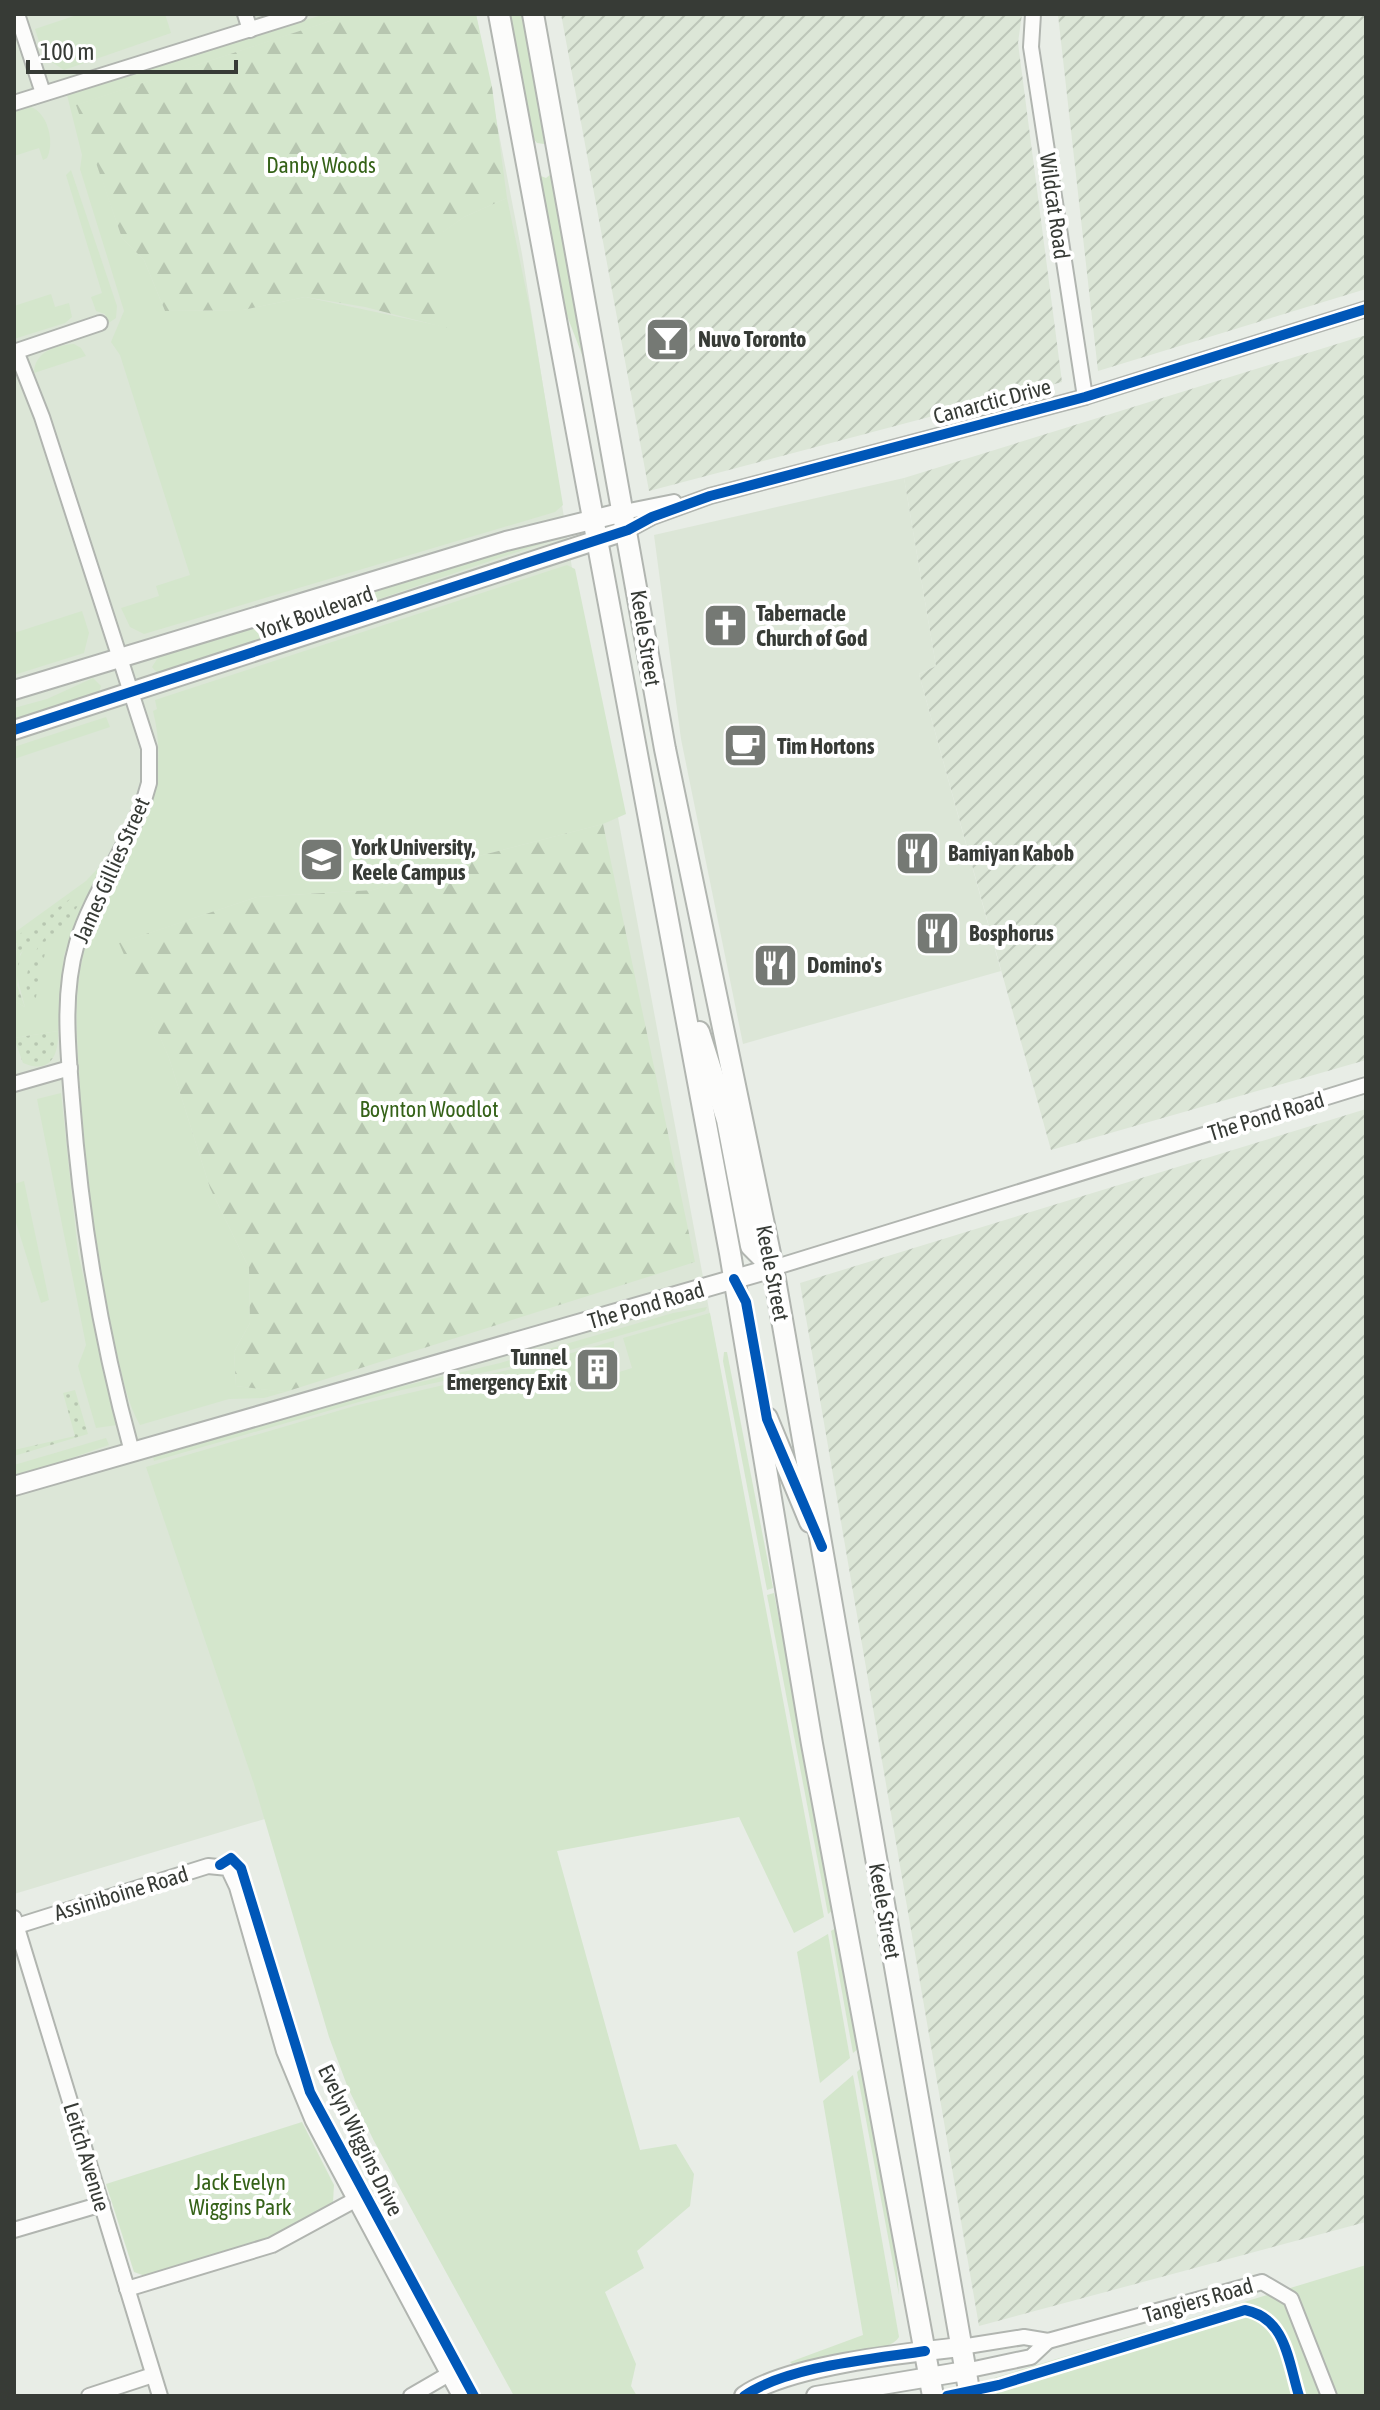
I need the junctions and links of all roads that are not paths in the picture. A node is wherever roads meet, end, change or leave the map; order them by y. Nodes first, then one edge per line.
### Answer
1 (17, 14) edge
2 (245, 14) edge
3 (299, 14) edge
4 (499, 14) edge
5 (533, 14) edge
6 (1033, 14) edge
7 (250, 30) junction
8 (43, 93) junction
9 (14, 103) edge
10 (559, 154) junction
11 (526, 157) junction
12 (1366, 309) edge
13 (100, 323) dead end
14 (15, 352) edge
15 (1085, 397) junction
16 (595, 518) junction
17 (626, 521) junction
18 (599, 540) junction
19 (119, 658) junction
20 (14, 690) edge
21 (133, 694) junction
22 (14, 730) edge
23 (678, 972) junction
24 (70, 1068) junction
25 (14, 1084) edge
26 (1366, 1085) edge
27 (773, 1268) junction
28 (734, 1279) junction
29 (132, 1452) junction
30 (14, 1486) edge
31 (822, 1547) junction
32 (228, 1868) joint
33 (15, 1924) edge
34 (353, 2201) junction
35 (102, 2204) junction
36 (14, 2230) edge
37 (127, 2289) junction
38 (1048, 2341) junction
39 (961, 2347) junction
40 (925, 2351) junction
41 (965, 2371) junction
42 (449, 2374) junction
43 (153, 2375) junction
44 (931, 2386) edge
45 (89, 2396) edge
46 (160, 2396) edge
47 (411, 2396) edge
48 (460, 2396) edge
49 (744, 2396) edge
50 (816, 2396) edge
51 (970, 2396) edge
52 (1329, 2396) edge

1 - 8 street
2 - 7 street
3 - 7 street
4 - 11 main road, Keele Street
5 - 10 main road, Keele Street
6 - 15 street, Wildcat Road
7 - 8 street
8 - 9 street
10 - 11 main road
10 - 17 main road, Keele Street
11 - 16 main road, Keele Street
12 - 15 street, Canarctic Drive
13 - 14 street
14 - 19 street, James Gillies Street
15 - 17 street, Canarctic Drive
16 - 17 street, Canarctic Drive
16 - 18 main road, Keele Street
16 - 19 street, York Boulevard
17 - 18 street, York Boulevard
17 - 27 main road, Keele Street
18 - 21 street, York Boulevard
18 - 23 main road, Keele Street
19 - 20 street, York Boulevard
19 - 21 street, James Gillies Street
21 - 22 street, York Boulevard
21 - 24 street, James Gillies Street
23 - 27 main road
23 - 28 main road, Keele Street
24 - 25 street
24 - 29 street, James Gillies Street
26 - 27 street, The Pond Road
27 - 28 street, The Pond Road
27 - 31 main road, Keele Street
28 - 29 street, The Pond Road
28 - 31 main road
28 - 40 main road, Keele Street
29 - 30 street, The Pond Road
31 - 39 main road, Keele Street
32 - 33 street, Assiniboine Road
32 - 34 street, Evelyn Wiggins Drive
33 - 35 street, Leitch Avenue
34 - 37 street
34 - 42 street, Evelyn Wiggins Drive
35 - 36 street
35 - 37 street, Leitch Avenue
37 - 43 street, Leitch Avenue
38 - 39 street, Tangiers Road
38 - 41 street, Tangiers Road
38 - 52 street, Tangiers Road
39 - 40 street
39 - 41 main road, Keele Street
40 - 44 main road, Keele Street
40 - 49 street
41 - 44 street
41 - 51 main road, Keele Street
42 - 47 street
42 - 48 street, Evelyn Wiggins Drive
43 - 45 street
43 - 46 street, Leitch Avenue
44 - 50 street

